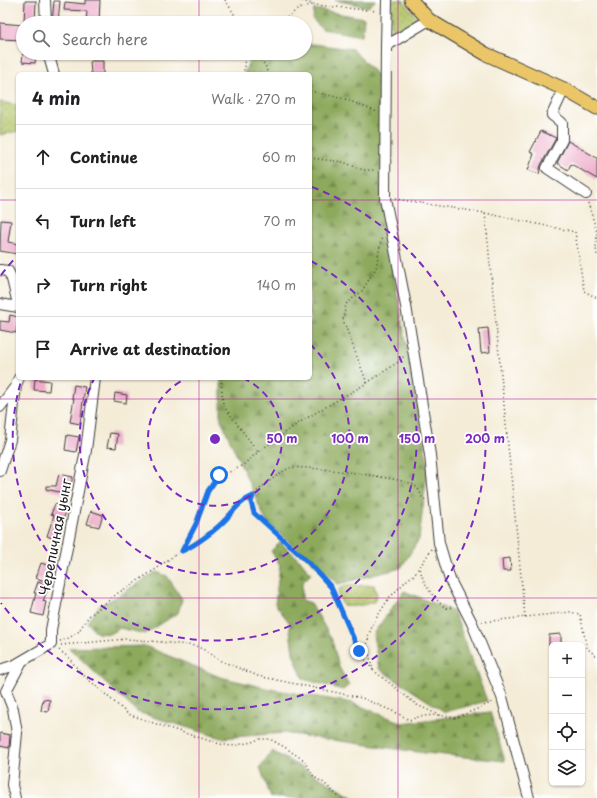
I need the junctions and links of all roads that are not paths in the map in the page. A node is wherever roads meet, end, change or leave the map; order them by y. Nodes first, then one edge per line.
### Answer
1 (45, 0) edge
2 (412, 0) edge
3 (387, 3) edge
4 (46, 16) edge
5 (429, 20) junction
6 (386, 46) junction
7 (50, 60) edge
8 (53, 72) edge
9 (564, 90) junction
10 (597, 108) edge
11 (586, 194) road end
12 (0, 270) edge
13 (16, 297) edge
14 (0, 304) edge
15 (16, 306) edge
16 (95, 380) edge
17 (17, 382) edge
18 (0, 407) edge
19 (0, 471) edge
20 (22, 661) junction
21 (0, 670) edge
22 (15, 798) edge
23 (529, 798) edge

1 - 4 street
2 - 5 main road
3 - 6 street
5 - 6 street
5 - 9 main road
6 - 23 street
7 - 8 street
9 - 10 main road
9 - 11 street
12 - 13 street
14 - 15 street
16 - 20 street, Черепичная уынг
17 - 18 street
17 - 19 street
20 - 21 street
20 - 22 street

